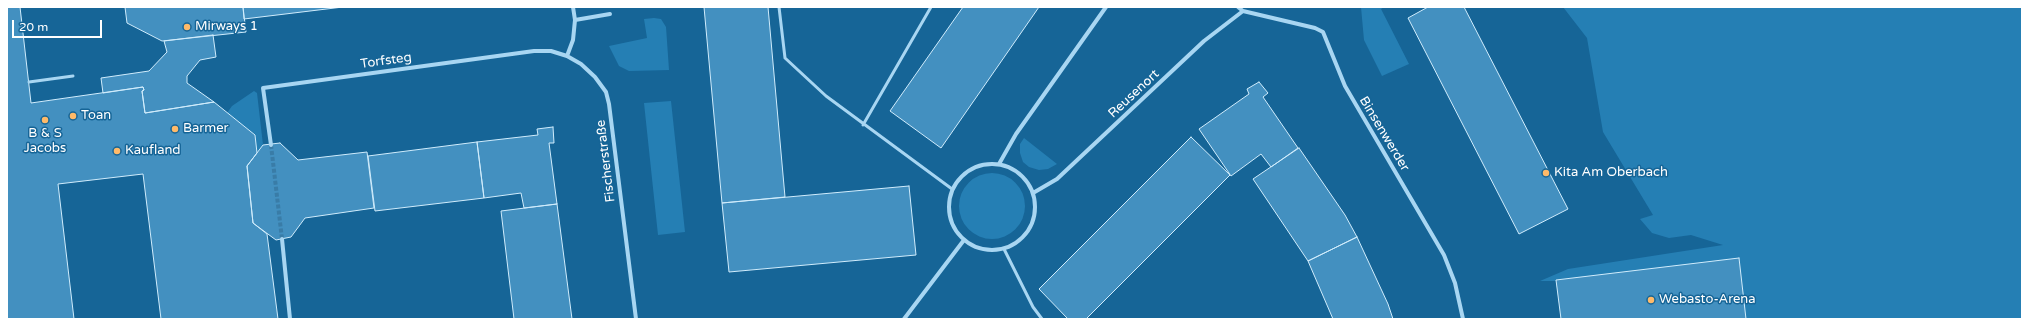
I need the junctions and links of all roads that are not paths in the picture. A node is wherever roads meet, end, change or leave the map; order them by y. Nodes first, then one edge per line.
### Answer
1 (573, 7) edge
2 (779, 7) edge
3 (931, 7) edge
4 (1106, 7) edge
5 (1238, 7) edge
6 (1243, 10) junction
7 (610, 14) dead end
8 (575, 20) junction
9 (567, 56) junction
10 (73, 76) dead end
11 (29, 82) dead end
12 (863, 124) junction
13 (271, 144) tunnel mouth
14 (999, 164) junction
15 (952, 189) junction
16 (1033, 193) junction
17 (282, 239) tunnel mouth
18 (964, 240) junction
19 (1004, 249) junction
20 (290, 319) edge
21 (636, 319) edge
22 (904, 319) edge
23 (1042, 319) edge
24 (1463, 319) edge

1 - 8 street
2 - 12 lane
3 - 12 lane
4 - 14 street
5 - 6 street
6 - 16 street, Reusenort
6 - 24 street, Binsenwerder
7 - 8 street
8 - 9 street
9 - 13 street, Torfsteg
9 - 21 street, Fischerstraße
10 - 11 lane
12 - 15 lane
14 - 15 street
14 - 16 street
15 - 18 street
16 - 19 street
17 - 20 street
18 - 19 street
18 - 22 street
19 - 23 lane

